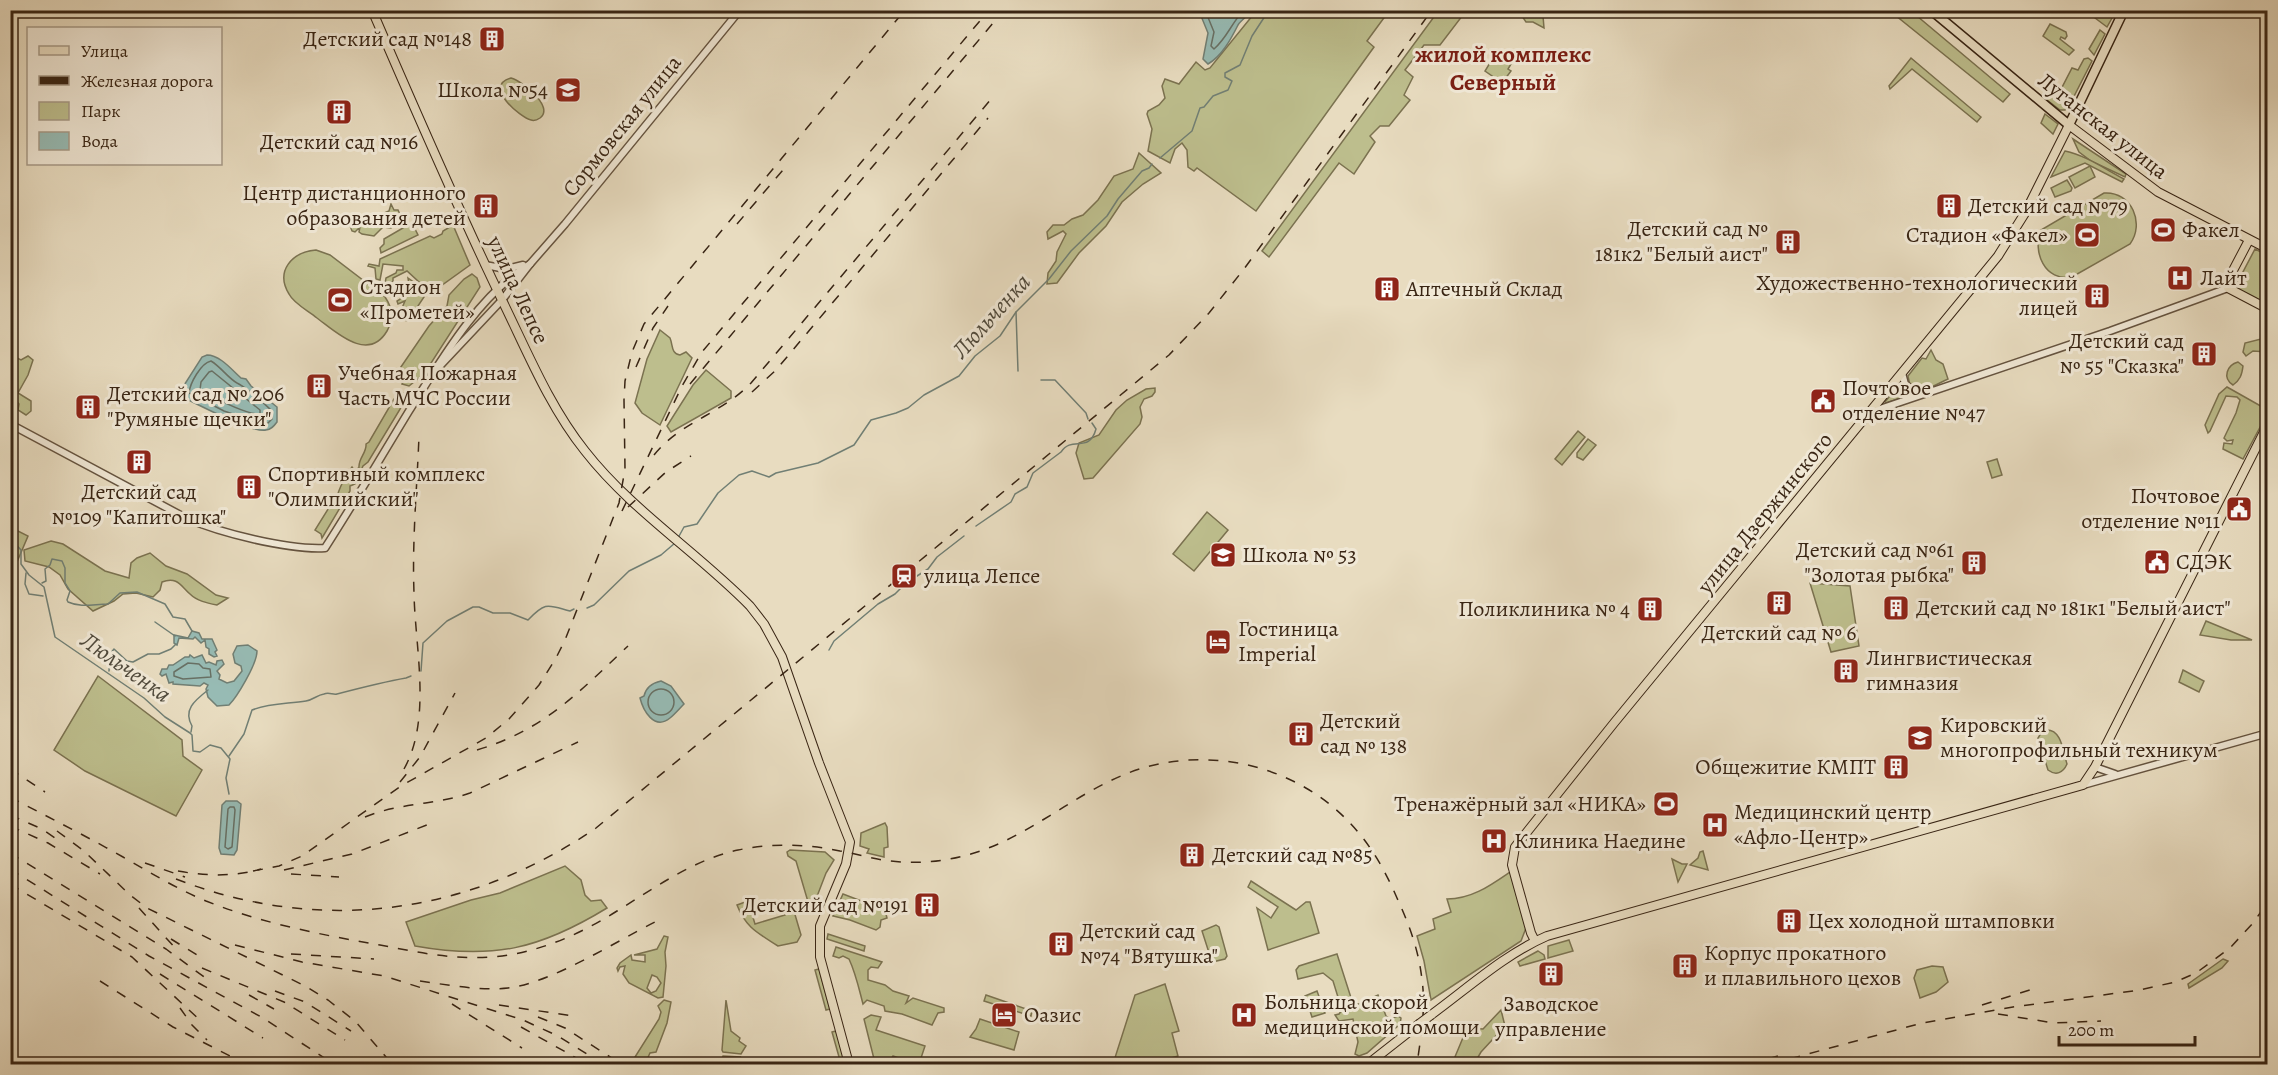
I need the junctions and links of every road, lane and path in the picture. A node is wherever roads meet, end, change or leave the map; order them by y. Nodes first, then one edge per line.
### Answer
1 (372, 10) edge
2 (740, 10) edge
3 (1931, 10) edge
4 (2124, 10) edge
5 (2069, 125) junction
6 (2249, 240) junction
7 (2268, 249) edge
8 (530, 264) junction
9 (485, 265) junction
10 (2228, 288) junction
11 (497, 290) junction
12 (502, 300) junction
13 (2268, 309) edge
14 (434, 372) junction
15 (1902, 373) junction
16 (1918, 395) junction
17 (1870, 412) junction
18 (10, 424) edge
19 (2268, 424) edge
20 (2268, 734) edge
21 (2096, 767) junction
22 (2118, 774) junction
23 (2083, 785) junction
24 (1535, 941) junction
25 (849, 1065) edge
26 (1368, 1065) edge

1 - 9 main road, улица Лепсе
2 - 8 street, Сормовская улица
3 - 5 highway, Луганская улица
4 - 5 highway, улица Дзержинского
5 - 6 main road, Луганская улица
5 - 15 main road, улица Дзержинского
6 - 7 main road, Луганская улица
6 - 10 main road
8 - 9 street
8 - 11 street, Сормовская улица
8 - 12 street, Сормовская улица
9 - 11 main road, улица Лепсе
10 - 13 main road
10 - 16 street
11 - 12 main road, улица Лепсе
11 - 14 street, Сормовская улица
12 - 14 street, Сормовская улица
12 - 25 main road, улица Лепсе
14 - 18 street, Сормовская улица
15 - 16 street
15 - 17 main road, улица Дзержинского
16 - 17 street
17 - 24 main road, улица Дзержинского
19 - 21 main road
20 - 22 street
21 - 22 street
21 - 23 main road
22 - 23 street
23 - 24 main road
24 - 26 main road, bridge

